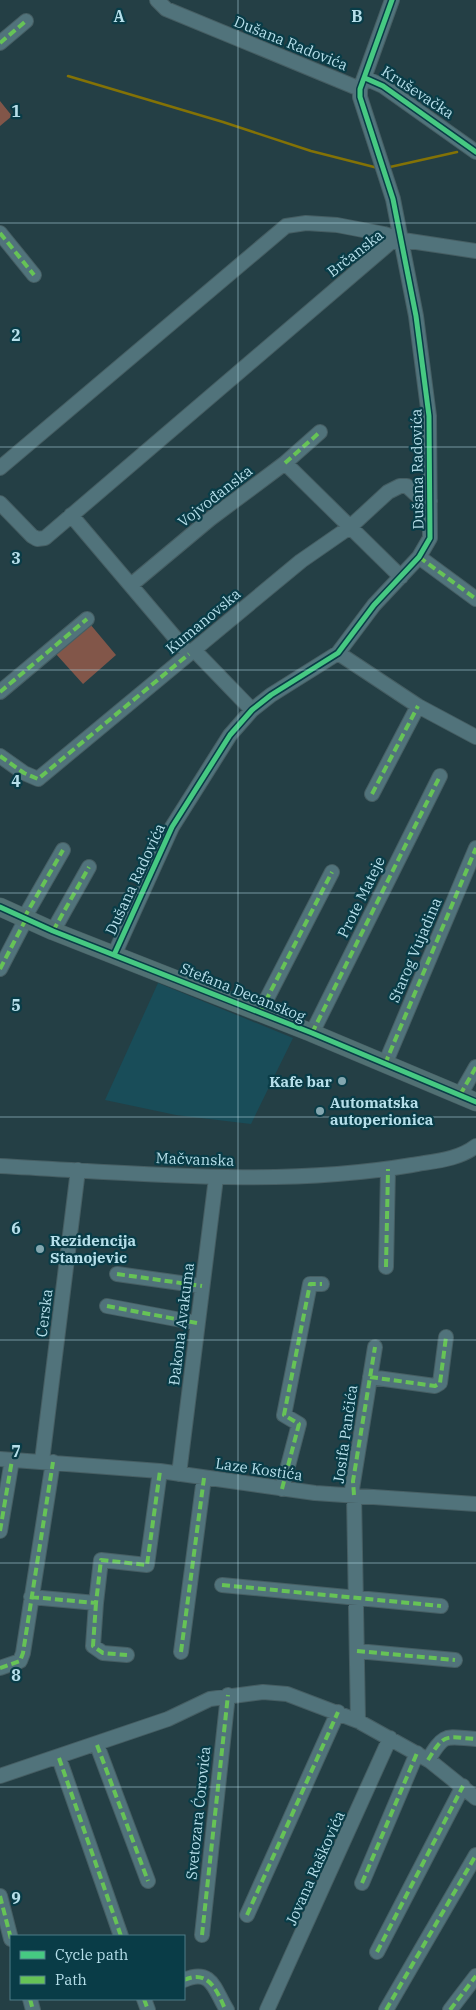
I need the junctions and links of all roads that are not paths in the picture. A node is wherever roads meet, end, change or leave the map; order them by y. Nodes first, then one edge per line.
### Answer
1 (157, 0) edge
2 (392, 0) edge
3 (26, 21) dead end
4 (0, 43) edge
5 (363, 83) junction
6 (476, 152) edge
7 (0, 234) edge
8 (403, 240) junction
9 (476, 251) edge
10 (34, 275) dead end
11 (320, 432) dead end
12 (285, 464) junction
13 (0, 468) edge
14 (430, 501) junction
15 (0, 503) edge
16 (72, 515) junction
17 (350, 526) junction
18 (419, 557) junction
19 (401, 577) junction
20 (131, 585) junction
21 (476, 600) edge
22 (87, 619) dead end
23 (192, 652) junction
24 (338, 653) junction
25 (0, 692) edge
26 (418, 706) junction
27 (252, 710) junction
28 (476, 737) edge
29 (0, 756) edge
30 (440, 776) dead end
31 (372, 794) dead end
32 (476, 848) edge
33 (62, 850) dead end
34 (89, 867) dead end
35 (332, 872) dead end
36 (0, 907) edge
37 (25, 919) junction
38 (53, 931) junction
39 (114, 955) junction
40 (0, 969) edge
41 (260, 1012) junction
42 (312, 1033) junction
43 (385, 1064) junction
44 (476, 1067) edge
45 (468, 1099) edge
46 (476, 1146) edge
47 (0, 1166) edge
48 (388, 1169) junction
49 (78, 1170) junction
50 (216, 1178) junction
51 (386, 1267) dead end
52 (117, 1274) dead end
53 (322, 1284) dead end
54 (202, 1286) junction
55 (107, 1306) dead end
56 (197, 1323) junction
57 (446, 1337) dead end
58 (375, 1347) dead end
59 (370, 1377) junction
60 (6, 1459) edge
61 (47, 1461) junction
62 (160, 1471) junction
63 (178, 1474) junction
64 (204, 1478) junction
65 (282, 1489) junction
66 (354, 1495) junction
67 (476, 1504) edge
68 (0, 1531) edge
69 (222, 1585) dead end
70 (31, 1597) junction
71 (356, 1598) junction
72 (96, 1603) junction
73 (441, 1606) dead end
74 (357, 1651) junction
75 (181, 1652) dead end
76 (127, 1655) dead end
77 (455, 1660) dead end
78 (0, 1668) edge
79 (228, 1695) junction
80 (338, 1712) junction
81 (358, 1720) junction
82 (390, 1738) junction
83 (476, 1739) edge
84 (97, 1745) junction
85 (423, 1756) junction
86 (59, 1758) junction
87 (0, 1776) edge
88 (462, 1786) junction
89 (476, 1798) edge
90 (476, 1855) edge
91 (148, 1881) dead end
92 (362, 1883) dead end
93 (0, 1896) edge
94 (247, 1915) dead end
95 (10, 1935) edge
96 (121, 1935) edge
97 (202, 1935) dead end
98 (377, 1952) dead end
99 (476, 1976) edge
100 (185, 1980) edge
101 (225, 2010) edge
102 (267, 2010) edge
103 (386, 2010) edge
104 (450, 2010) edge

1 - 5 street, Dušana Radovića
2 - 5 street, Dušana Radovića
3 - 4 street
5 - 6 street, Kruševačka
5 - 8 street, Dušana Radovića
7 - 10 street
8 - 9 street
8 - 13 street, Brčanska
8 - 14 street, Dušana Radovića
8 - 16 street, Brčanska
11 - 12 street, Vojvođanska
12 - 17 street
12 - 20 street, Vojvođanska
14 - 17 street, Kumanovska
14 - 18 street, Dušana Radovića
15 - 16 street, Brčanska
16 - 20 street
17 - 19 street
17 - 23 street, Kumanovska
18 - 19 street, Dušana Radovića
18 - 21 street
19 - 24 street, Dušana Radovića
20 - 23 street
22 - 25 street
23 - 27 street
23 - 29 street, Kumanovska
24 - 26 street
24 - 27 street, Dušana Radovića
26 - 28 street
26 - 31 street
27 - 39 street, Dušana Radovića
30 - 42 street, Prote Mateje
32 - 43 street, Starog Vujadina
33 - 37 street
34 - 38 street
35 - 41 street
36 - 37 main road, Stefana Decanskog
37 - 38 main road, Stefana Decanskog
37 - 40 street
38 - 39 main road, Stefana Decanskog
39 - 41 main road, Stefana Decanskog
41 - 42 main road, Stefana Decanskog
42 - 43 main road, Stefana Decanskog
43 - 45 main road, Stefana Decanskog
44 - 45 street
46 - 48 street, Mačvanska
47 - 49 street, Mačvanska
48 - 50 street, Mačvanska
48 - 51 street
49 - 50 street, Mačvanska
49 - 61 street, Cerska
50 - 54 street, Đakona Avakuma
52 - 54 street
53 - 65 street
54 - 56 street, Đakona Avakuma
55 - 56 street
56 - 63 street, Đakona Avakuma
57 - 59 street, Josifa Pančića
58 - 59 street, Josifa Pančića
59 - 66 street, Josifa Pančića
60 - 61 street, Laze Kostića
60 - 68 street, Laze Kostića
61 - 62 street, Laze Kostića
61 - 70 street
62 - 63 street, Laze Kostića
62 - 72 street
63 - 64 street, Laze Kostića
64 - 65 street, Laze Kostića
64 - 75 street
65 - 66 street, Laze Kostića
66 - 67 street, Laze Kostića
66 - 71 street
69 - 71 street
70 - 72 street
70 - 78 street
71 - 73 street
71 - 74 street
72 - 76 street
74 - 77 street
74 - 81 street
79 - 80 street
79 - 84 street
79 - 97 street, Svetozara Ćorovića
80 - 81 street
80 - 94 street
81 - 82 street
82 - 85 street
82 - 102 street, Jovana Raškovića
83 - 85 street
84 - 86 street
84 - 91 street
85 - 88 street
85 - 92 street
86 - 87 street
86 - 96 street
88 - 89 street
88 - 98 street
90 - 103 street
93 - 95 street
99 - 104 street
100 - 101 street

